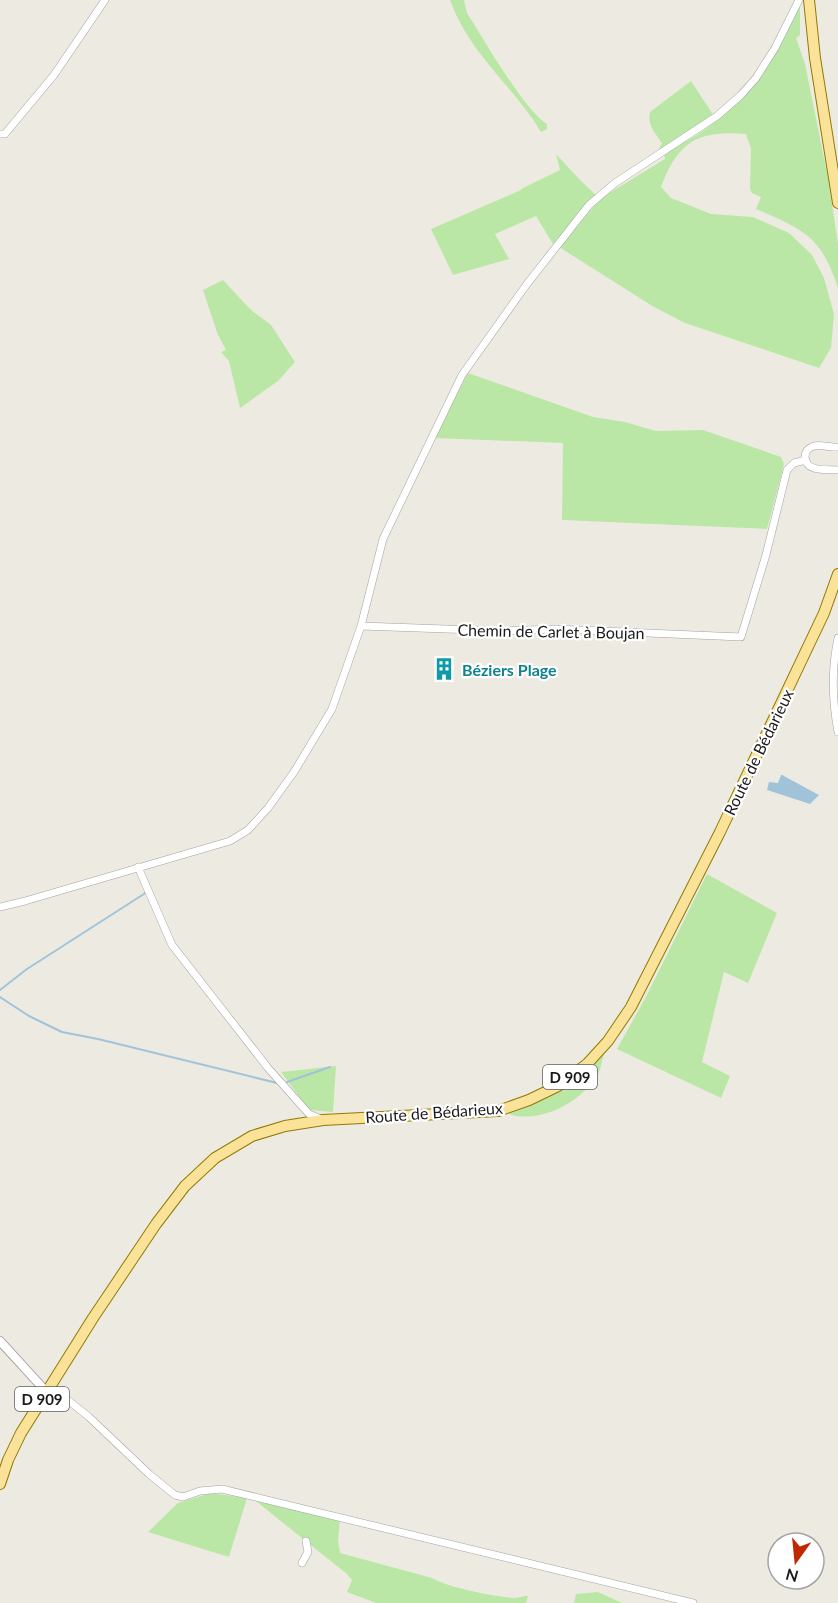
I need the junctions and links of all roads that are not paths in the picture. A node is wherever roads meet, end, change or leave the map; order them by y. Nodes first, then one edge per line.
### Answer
1 (105, 0) edge
2 (799, 0) edge
3 (809, 0) edge
4 (0, 134) edge
5 (838, 203) edge
6 (838, 447) edge
7 (806, 460) junction
8 (838, 470) edge
9 (838, 574) edge
10 (361, 626) junction
11 (838, 638) edge
12 (838, 732) edge
13 (138, 867) junction
14 (0, 906) edge
15 (323, 1120) junction
16 (0, 1341) edge
17 (46, 1388) junction
18 (0, 1468) edge
19 (0, 1484) edge
20 (306, 1541) dead end
21 (302, 1563) dead end
22 (693, 1603) edge

1 - 4 street
2 - 10 street
3 - 5 main road
6 - 7 street
7 - 8 street
7 - 10 street, Chemin de Carlet à Boujan
9 - 15 main road, Route de Bédarieux / D 909
10 - 13 street
11 - 12 street
13 - 14 street
13 - 15 street
15 - 17 main road, Route de Bédarieux / D 909
16 - 17 street
17 - 18 main road, Route de Bédarieux / D 909
17 - 19 main road, Route de Bédarieux / D 909
17 - 22 street
20 - 21 street

